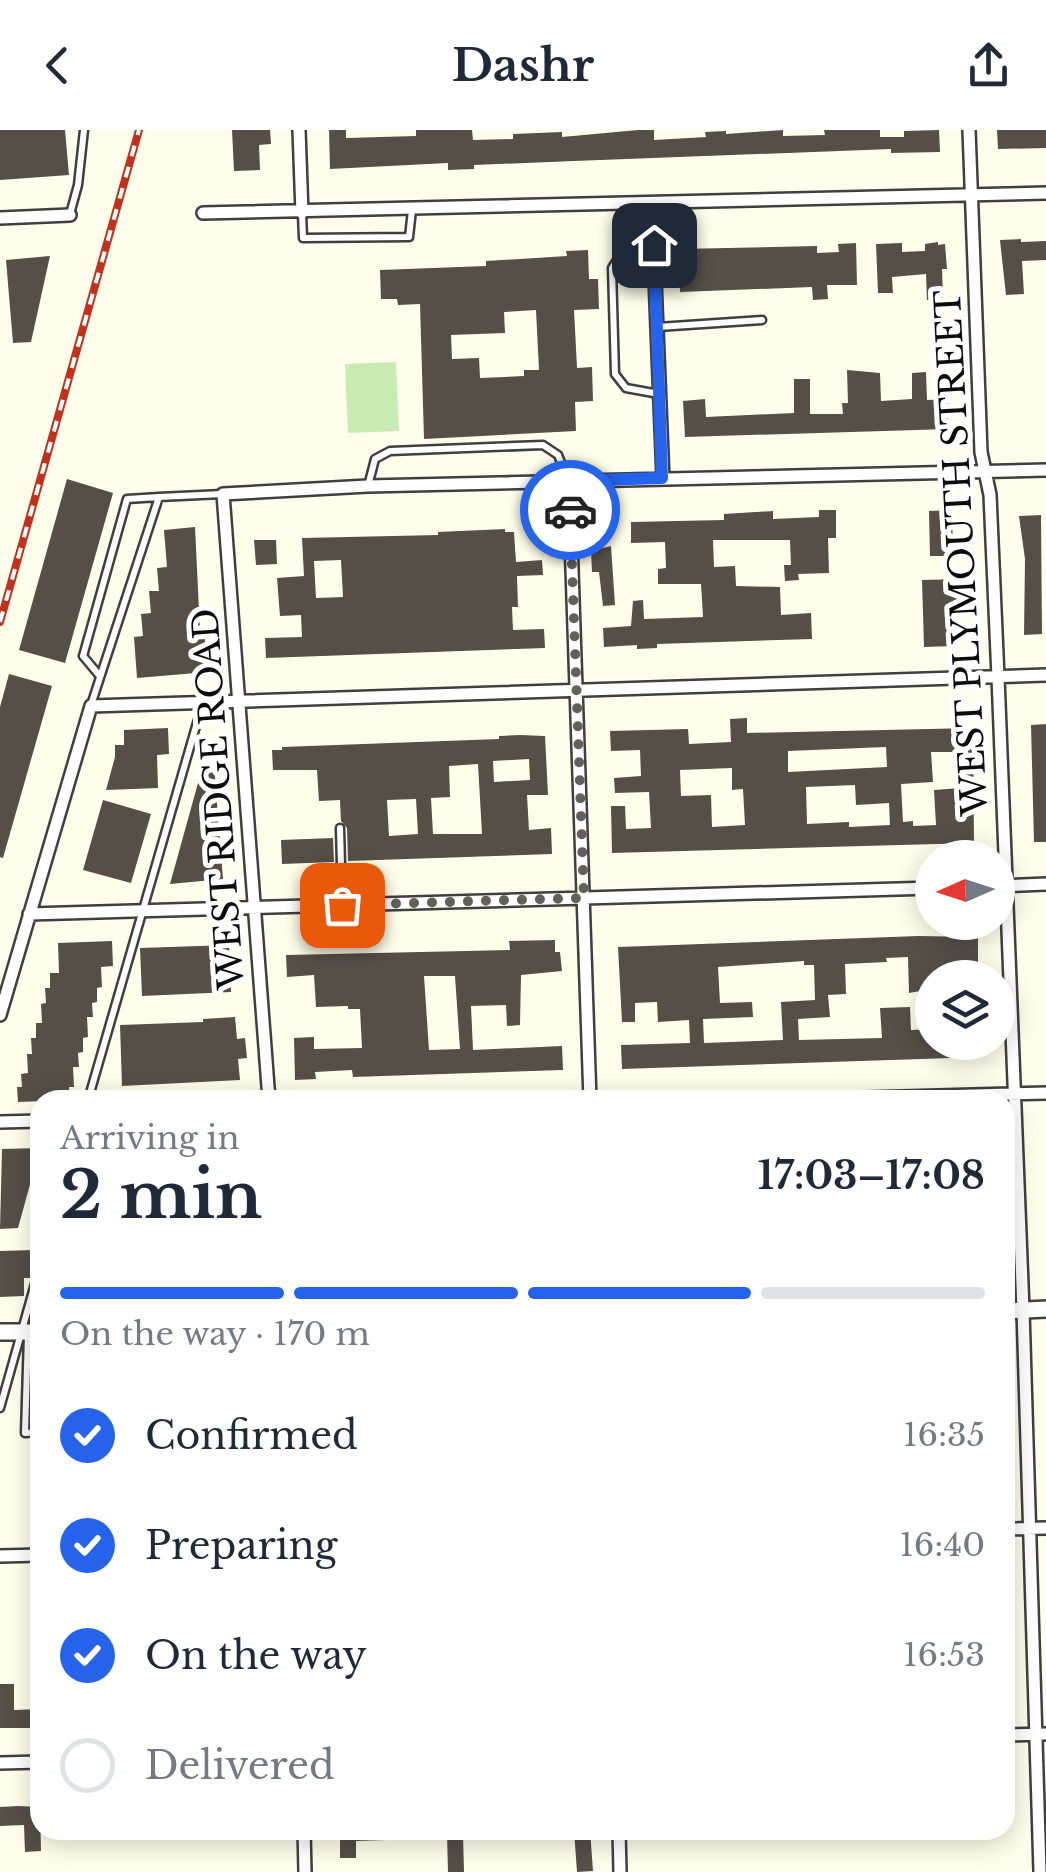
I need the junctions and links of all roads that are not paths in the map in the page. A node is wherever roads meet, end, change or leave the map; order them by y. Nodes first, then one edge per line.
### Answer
1 (84, 130) edge
2 (298, 130) edge
3 (969, 130) edge
4 (1046, 193) edge
5 (972, 196) junction
6 (652, 204) junction
7 (412, 208) junction
8 (302, 212) junction
9 (203, 213) dead end
10 (70, 215) joint
11 (0, 218) edge
12 (654, 245) junction
13 (762, 320) dead end
14 (657, 327) junction
15 (659, 394) junction
16 (1046, 470) edge
17 (985, 472) junction
18 (662, 478) junction
19 (568, 481) junction
20 (368, 486) junction
21 (223, 494) junction
22 (159, 497) junction
23 (100, 676) junction
24 (1046, 676) edge
25 (998, 677) junction
26 (576, 692) junction
27 (203, 702) junction
28 (238, 702) junction
29 (91, 706) junction
30 (340, 828) dead end
31 (1000, 840) edge
32 (1046, 884) edge
33 (1015, 885) edge
34 (915, 888) edge
35 (584, 898) junction
36 (342, 905) junction
37 (254, 908) junction
38 (142, 911) junction
39 (29, 914) junction
40 (1004, 940) edge
41 (0, 1015) edge
42 (91, 1090) edge
43 (268, 1090) edge
44 (590, 1090) edge
45 (1012, 1090) edge
46 (1046, 1093) edge
47 (1015, 1094) edge
48 (30, 1121) edge
49 (0, 1122) edge
50 (1015, 1153) edge
51 (1046, 1309) edge
52 (1015, 1310) edge
53 (1023, 1310) junction
54 (0, 1332) edge
55 (30, 1332) edge
56 (0, 1408) edge
57 (30, 1433) edge
58 (1029, 1528) junction
59 (1046, 1528) edge
60 (1015, 1529) edge
61 (30, 1555) edge
62 (0, 1556) edge
63 (1041, 1734) edge
64 (1015, 1735) edge
65 (30, 1762) edge
66 (0, 1763) edge
67 (304, 1840) edge
68 (618, 1840) edge
69 (305, 1872) edge
70 (620, 1872) edge
71 (1040, 1872) edge

1 - 10 lane
2 - 8 street
3 - 5 street, WEST PLYMOUTH STREET
4 - 5 street
5 - 6 street
5 - 17 street, WEST PLYMOUTH STREET
6 - 7 street
6 - 12 street
7 - 8 street
7 - 8 lane
8 - 9 street
10 - 11 street
12 - 14 street
12 - 15 lane
13 - 14 lane
14 - 15 street
15 - 18 street
16 - 17 street
17 - 18 street
17 - 25 street, WEST PLYMOUTH STREET
18 - 19 street
19 - 20 street
19 - 20 lane
19 - 26 street
20 - 21 street
21 - 22 lane
21 - 28 street, WEST RIDGE ROAD
22 - 23 lane
22 - 23 lane
23 - 29 lane
24 - 25 street
25 - 26 street
25 - 31 street, WEST PLYMOUTH STREET
26 - 28 street
26 - 35 street
27 - 28 street
27 - 29 street
27 - 38 lane
28 - 37 street, WEST RIDGE ROAD
29 - 39 street
30 - 36 lane
32 - 33 street
34 - 35 street
35 - 36 street
35 - 44 street
36 - 37 street
37 - 38 street
37 - 43 street, WEST RIDGE ROAD
38 - 39 street
38 - 42 lane
39 - 41 street
40 - 45 street, WEST PLYMOUTH STREET
46 - 47 street
48 - 49 street
50 - 53 street, WEST PLYMOUTH STREET
51 - 53 street
52 - 53 street
53 - 58 street, WEST PLYMOUTH STREET
54 - 55 street
55 - 56 lane
55 - 57 lane
58 - 59 street
58 - 60 street
58 - 63 street, WEST PLYMOUTH STREET
61 - 62 street
63 - 64 street
63 - 71 street, WEST PLYMOUTH STREET
65 - 66 street
67 - 69 street
68 - 70 street

